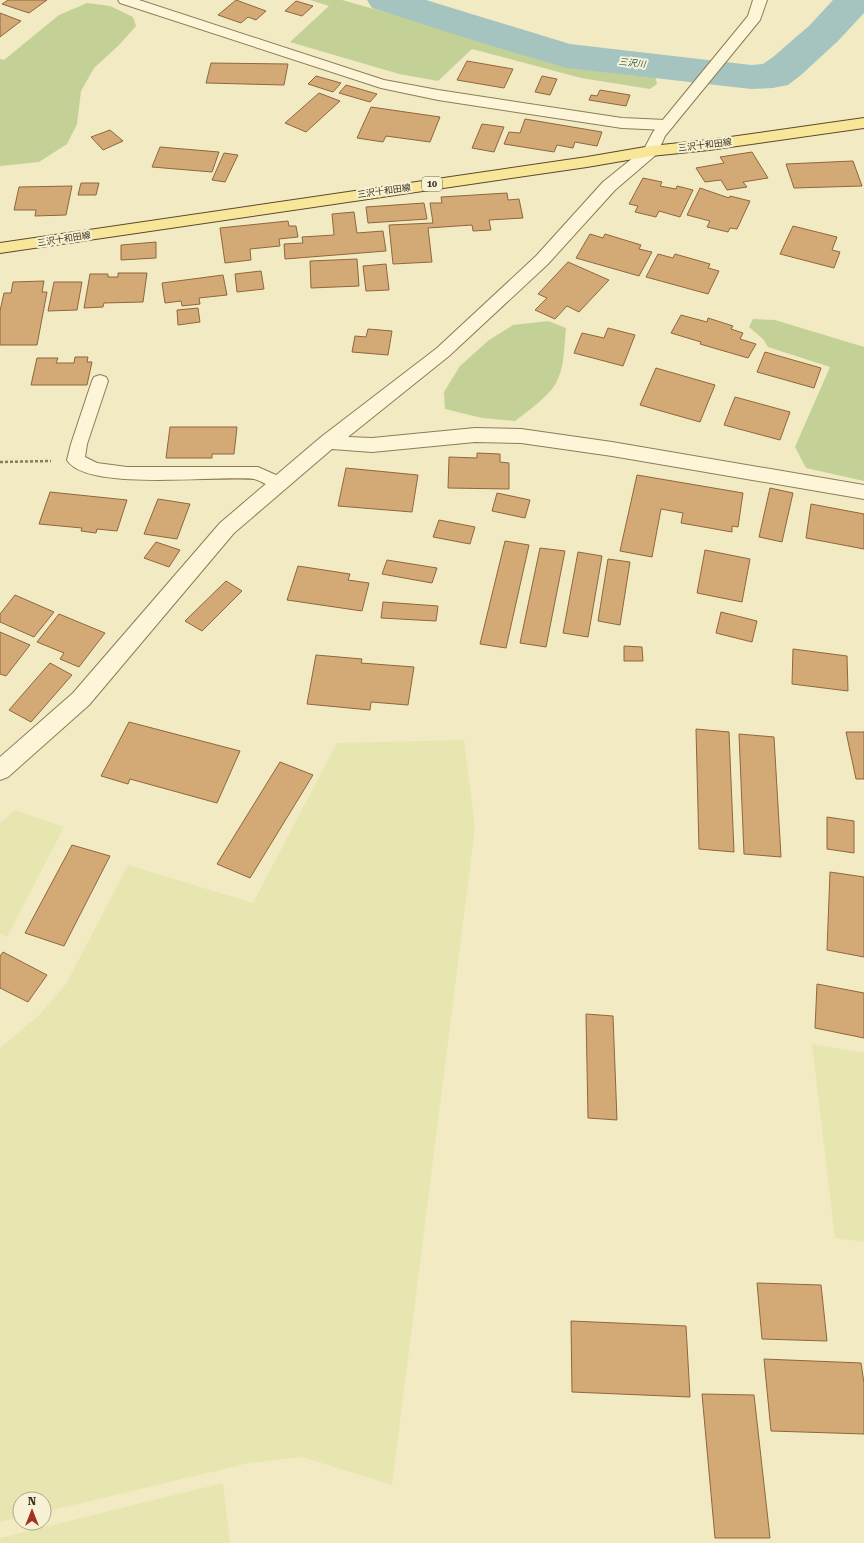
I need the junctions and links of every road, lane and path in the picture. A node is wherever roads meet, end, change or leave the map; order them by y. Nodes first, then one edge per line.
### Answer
1 (125, 0) edge
2 (760, 0) edge
3 (864, 123) edge
4 (666, 125) junction
5 (651, 151) junction
6 (0, 248) edge
7 (100, 381) dead end
8 (328, 442) junction
9 (76, 460) junction
10 (0, 462) edge
11 (279, 484) junction
12 (864, 492) edge
13 (0, 770) edge

1 - 4 street
2 - 4 street
3 - 5 main road, 三沢十和田線 / 10
4 - 5 street
5 - 6 main road, 三沢十和田線 / 10
5 - 8 street
7 - 9 lane
8 - 11 street
8 - 12 street
9 - 10 path
9 - 11 lane
11 - 13 street

